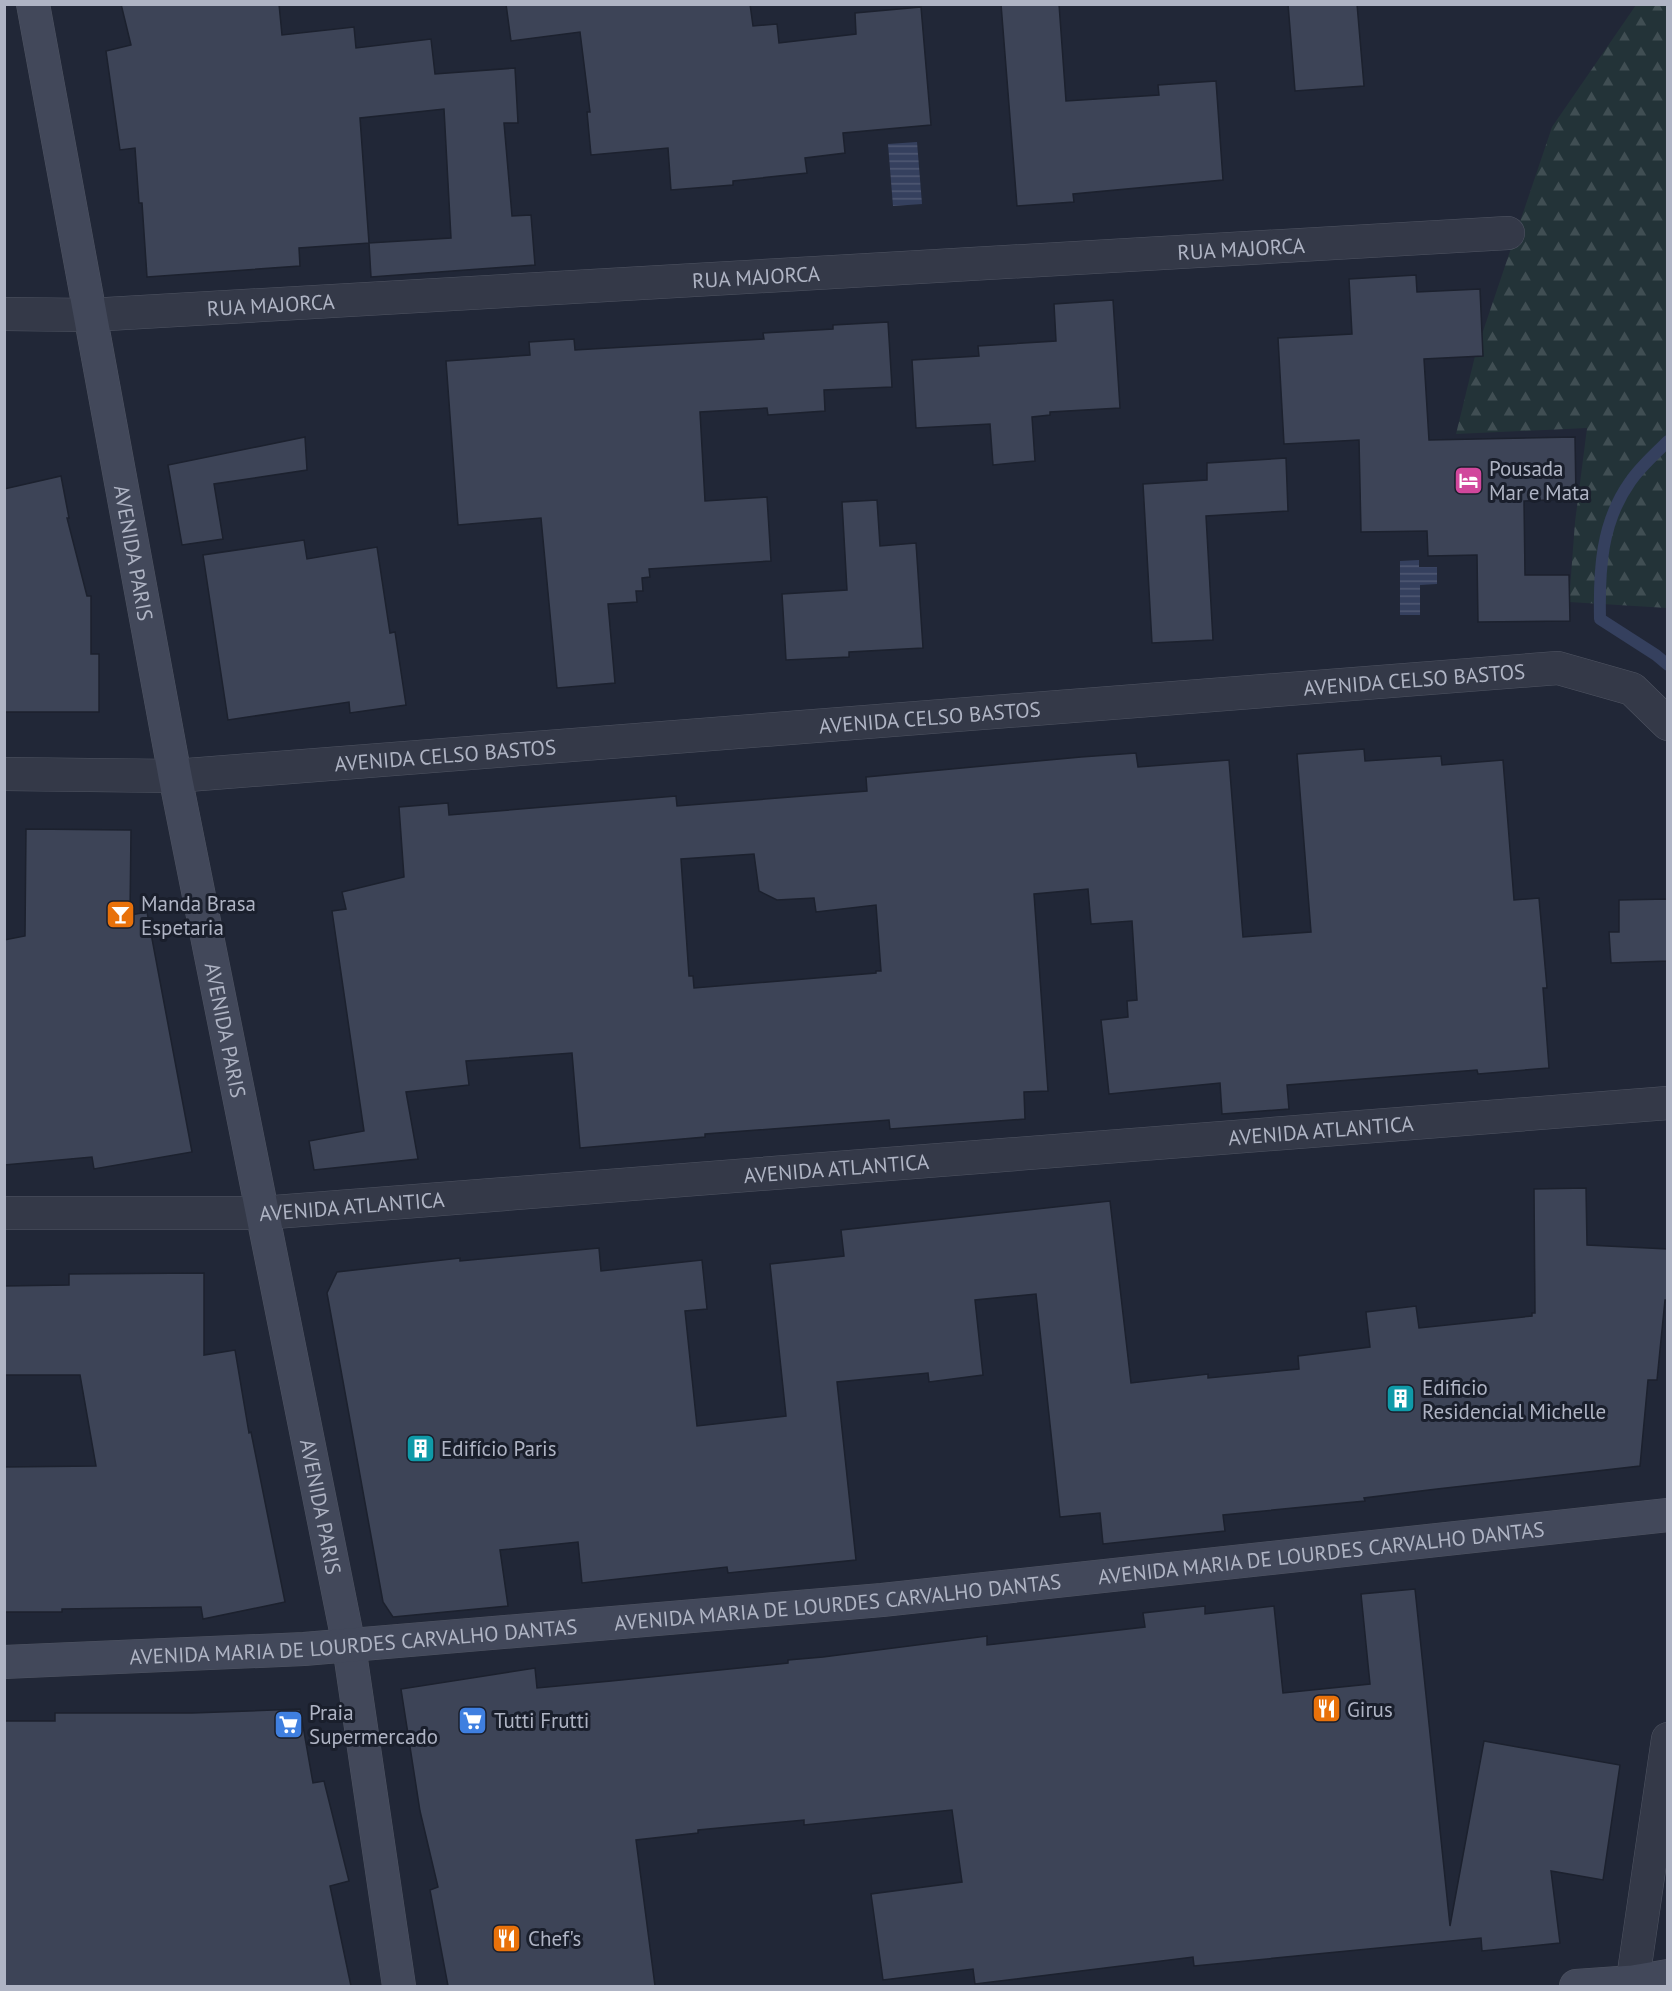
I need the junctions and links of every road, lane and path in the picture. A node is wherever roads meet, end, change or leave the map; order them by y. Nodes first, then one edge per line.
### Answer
1 (33, 4) edge
2 (1508, 233) dead end
3 (4, 314) edge
4 (90, 315) junction
5 (1668, 724) edge
6 (4, 774) edge
7 (175, 776) junction
8 (1668, 1103) edge
9 (262, 1213) junction
10 (4, 1214) edge
11 (1668, 1515) edge
12 (349, 1646) junction
13 (4, 1662) edge
14 (1668, 1739) edge
15 (1668, 1976) edge
16 (1632, 1984) edge
17 (399, 1986) edge
18 (1576, 1986) edge

1 - 4 street, AVENIDA PARIS
2 - 4 street, RUA MAJORCA
3 - 4 street, RUA MAJORCA
4 - 7 street, AVENIDA PARIS
5 - 7 street, AVENIDA CELSO BASTOS
6 - 7 street, AVENIDA CELSO BASTOS
7 - 9 street, AVENIDA PARIS
8 - 9 street, AVENIDA ATLANTICA
9 - 10 street, AVENIDA ATLANTICA
9 - 12 street, AVENIDA PARIS
11 - 12 street, AVENIDA MARIA DE LOURDES CARVALHO DANTAS
12 - 13 street, AVENIDA MARIA DE LOURDES CARVALHO DANTAS
12 - 17 street, AVENIDA PARIS
14 - 16 street
15 - 16 street
16 - 18 street

